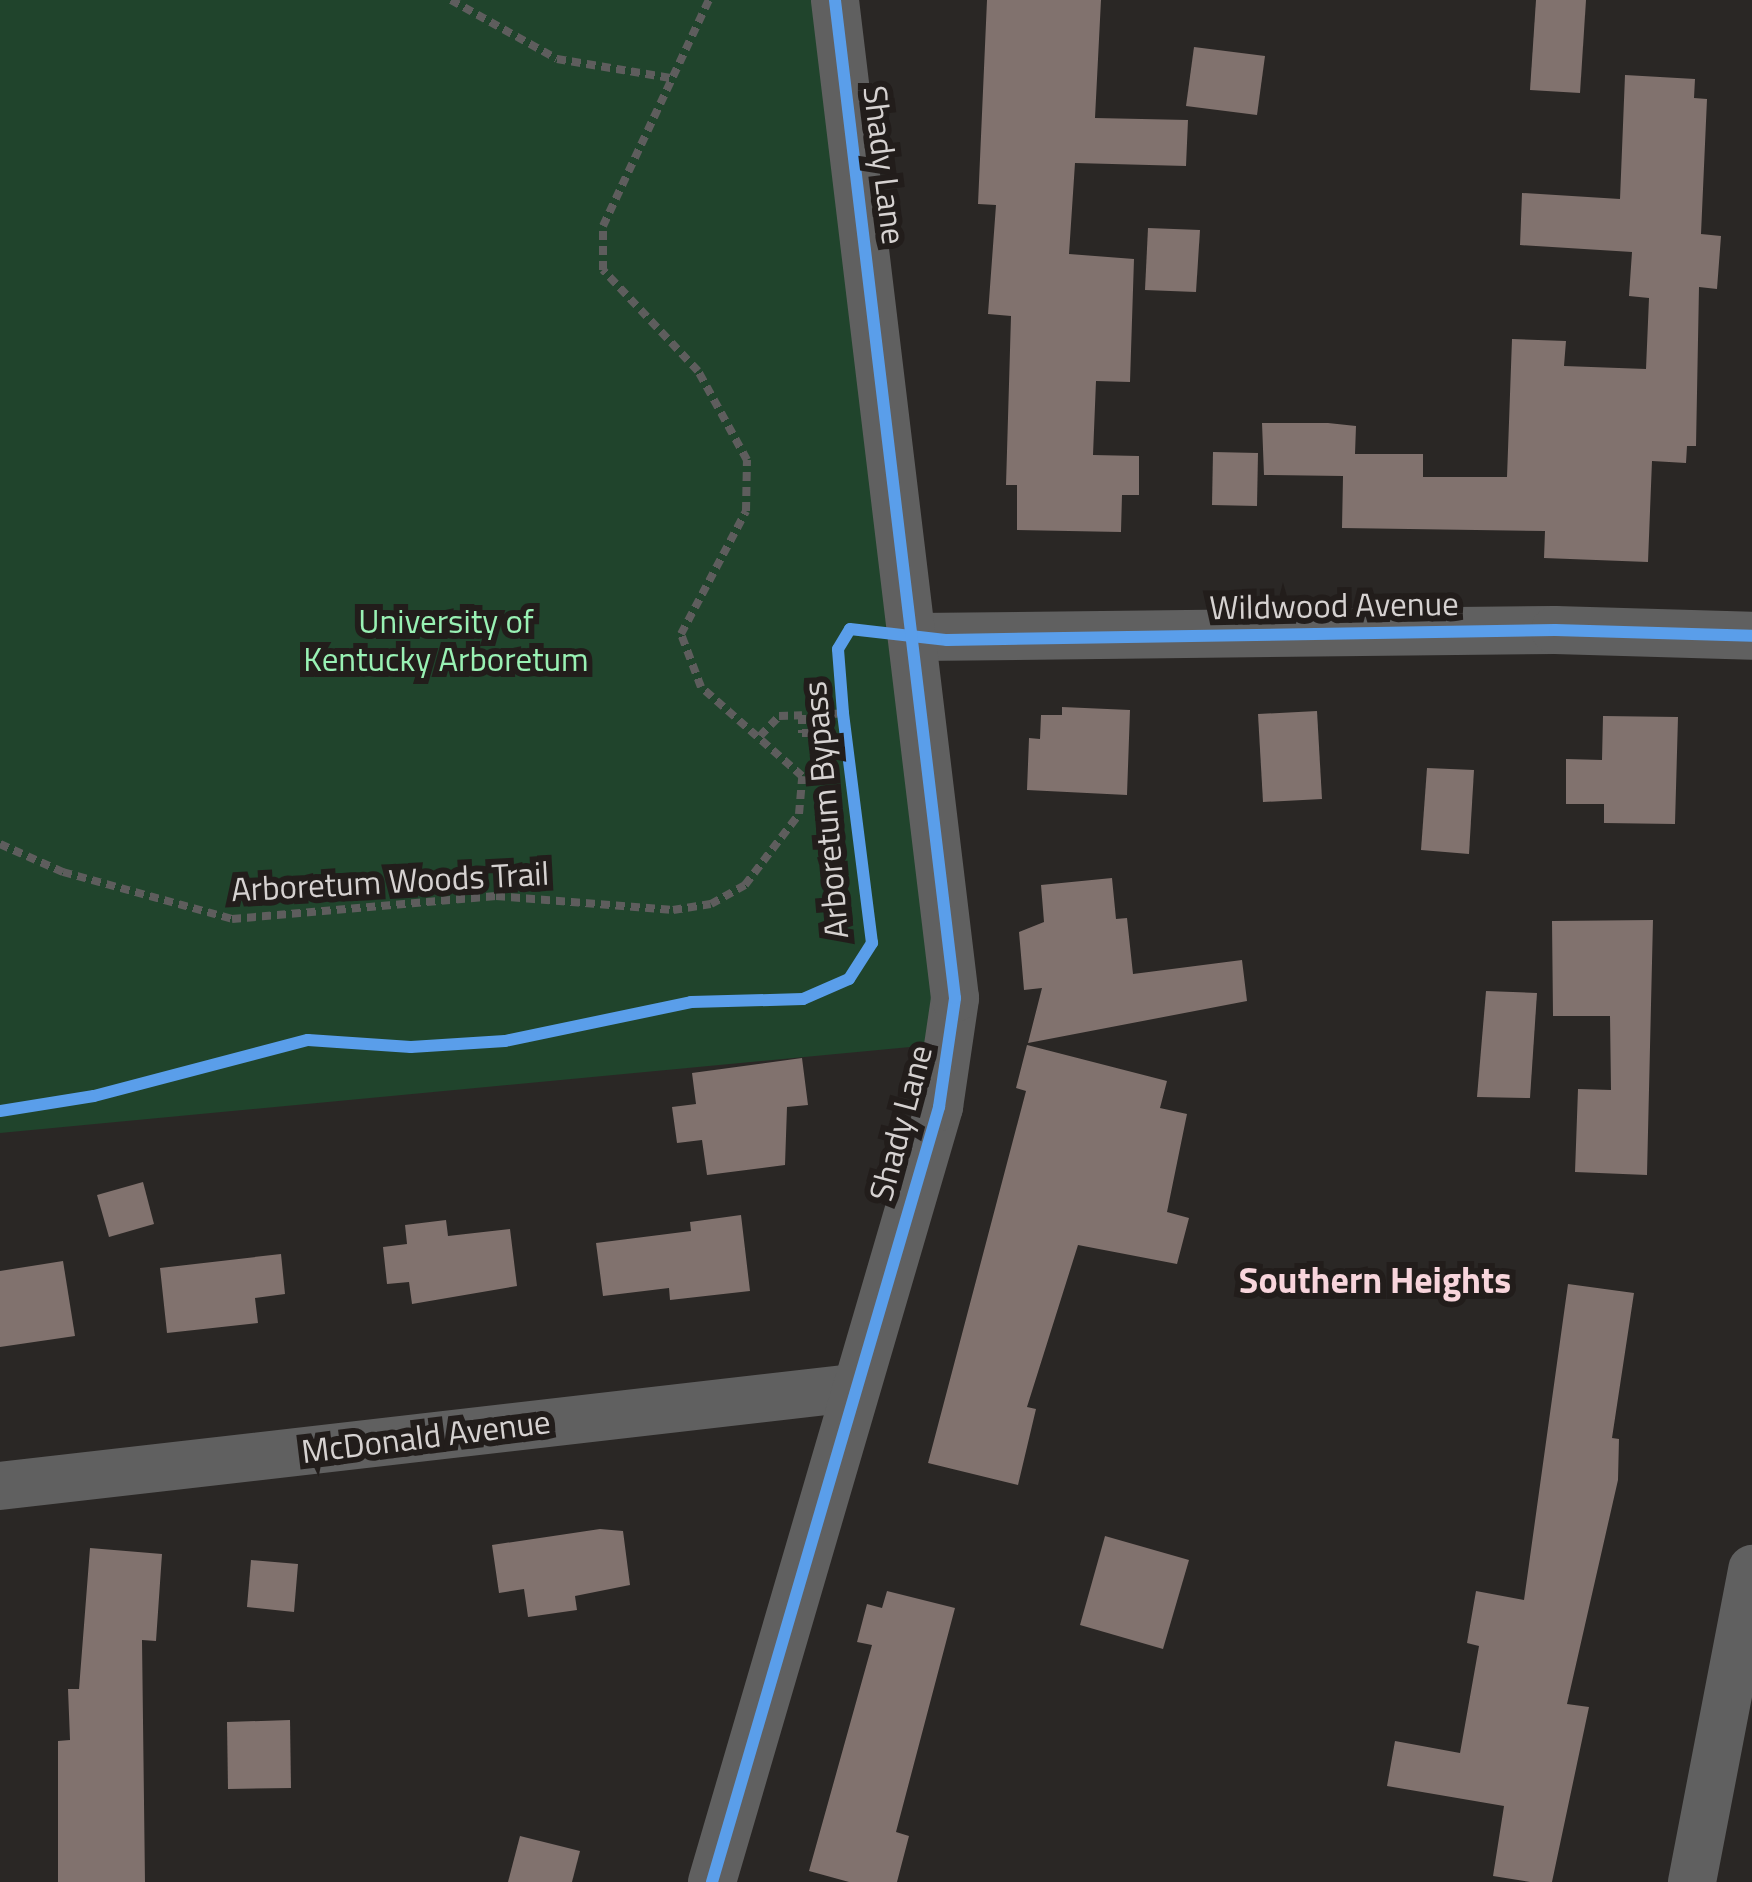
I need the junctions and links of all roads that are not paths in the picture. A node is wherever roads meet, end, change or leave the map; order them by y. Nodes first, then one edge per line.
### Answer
1 (835, 0) edge
2 (1752, 636) edge
3 (917, 638) junction
4 (852, 1388) junction
5 (0, 1486) edge
6 (1752, 1569) edge
7 (712, 1882) edge
8 (1691, 1882) edge

1 - 3 street, Shady Lane
2 - 3 street, Wildwood Avenue
3 - 4 street, Shady Lane
4 - 5 street, McDonald Avenue
4 - 7 street, Shady Lane
6 - 8 street

